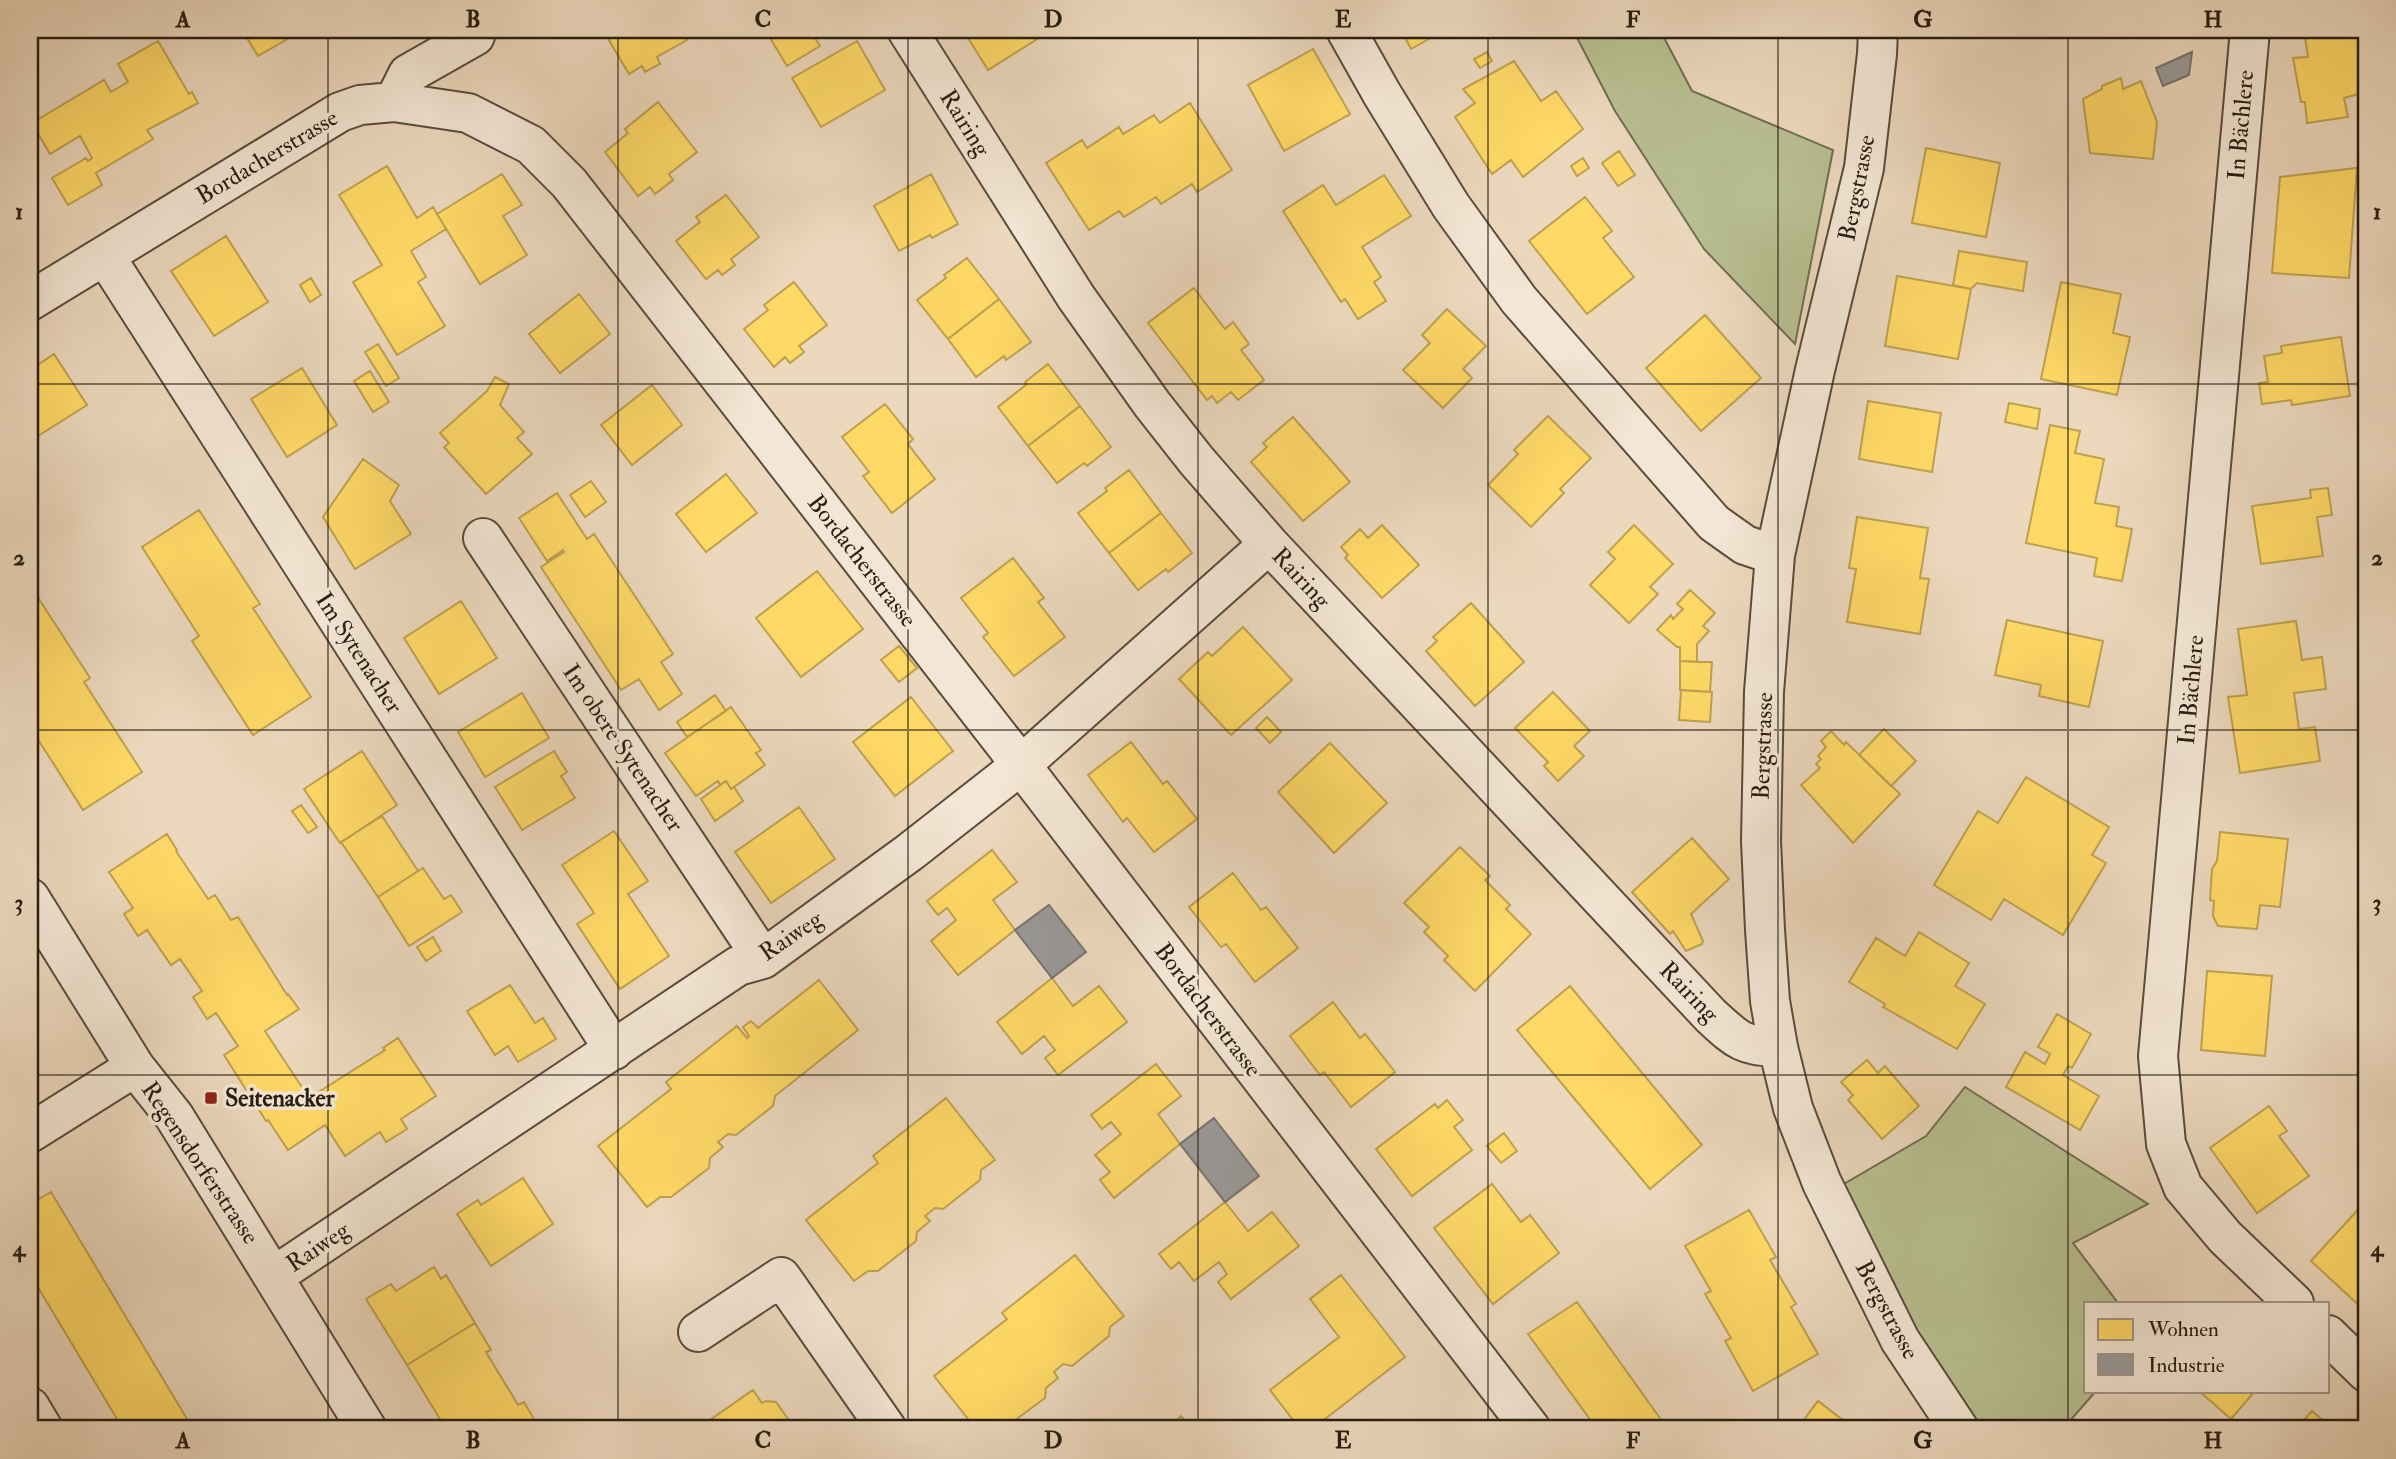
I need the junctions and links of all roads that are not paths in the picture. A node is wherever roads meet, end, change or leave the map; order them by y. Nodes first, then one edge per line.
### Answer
1 (907, 30) edge
2 (1346, 30) edge
3 (1878, 30) edge
4 (2250, 30) edge
5 (475, 36) dead end
6 (394, 102) junction
7 (105, 256) junction
8 (30, 301) edge
9 (483, 538) dead end
10 (1269, 544) junction
11 (1775, 555) junction
12 (1021, 765) junction
13 (30, 898) edge
14 (762, 959) junction
15 (1778, 1047) junction
16 (614, 1050) junction
17 (135, 1067) junction
18 (30, 1133) edge
19 (274, 1276) junction
20 (2293, 1302) edge
21 (698, 1332) dead end
22 (2330, 1337) edge
23 (2366, 1372) edge
24 (30, 1407) edge
25 (43, 1429) edge
26 (367, 1429) edge
27 (887, 1429) edge
28 (1531, 1429) edge
29 (1959, 1429) edge

1 - 10 street, Rairing
2 - 11 street
3 - 11 street, Bergstrasse
4 - 20 street, In Bächlere
5 - 6 street
6 - 7 street, Bordacherstrasse
6 - 12 street, Bordacherstrasse
7 - 8 street, Bordacherstrasse
7 - 16 street, Im Sytenacher
9 - 14 street, Im obere Sytenacher
10 - 12 street, Raiweg
10 - 15 street, Rairing
11 - 15 street, Bergstrasse
12 - 14 street, Raiweg
12 - 28 street, Bordacherstrasse
13 - 17 street, Regensdorferstrasse
14 - 16 street, Raiweg
15 - 29 street, Bergstrasse
16 - 19 street, Raiweg
17 - 18 street
17 - 19 street, Regensdorferstrasse
19 - 26 street, Regensdorferstrasse
21 - 27 street
22 - 23 street
24 - 25 street

